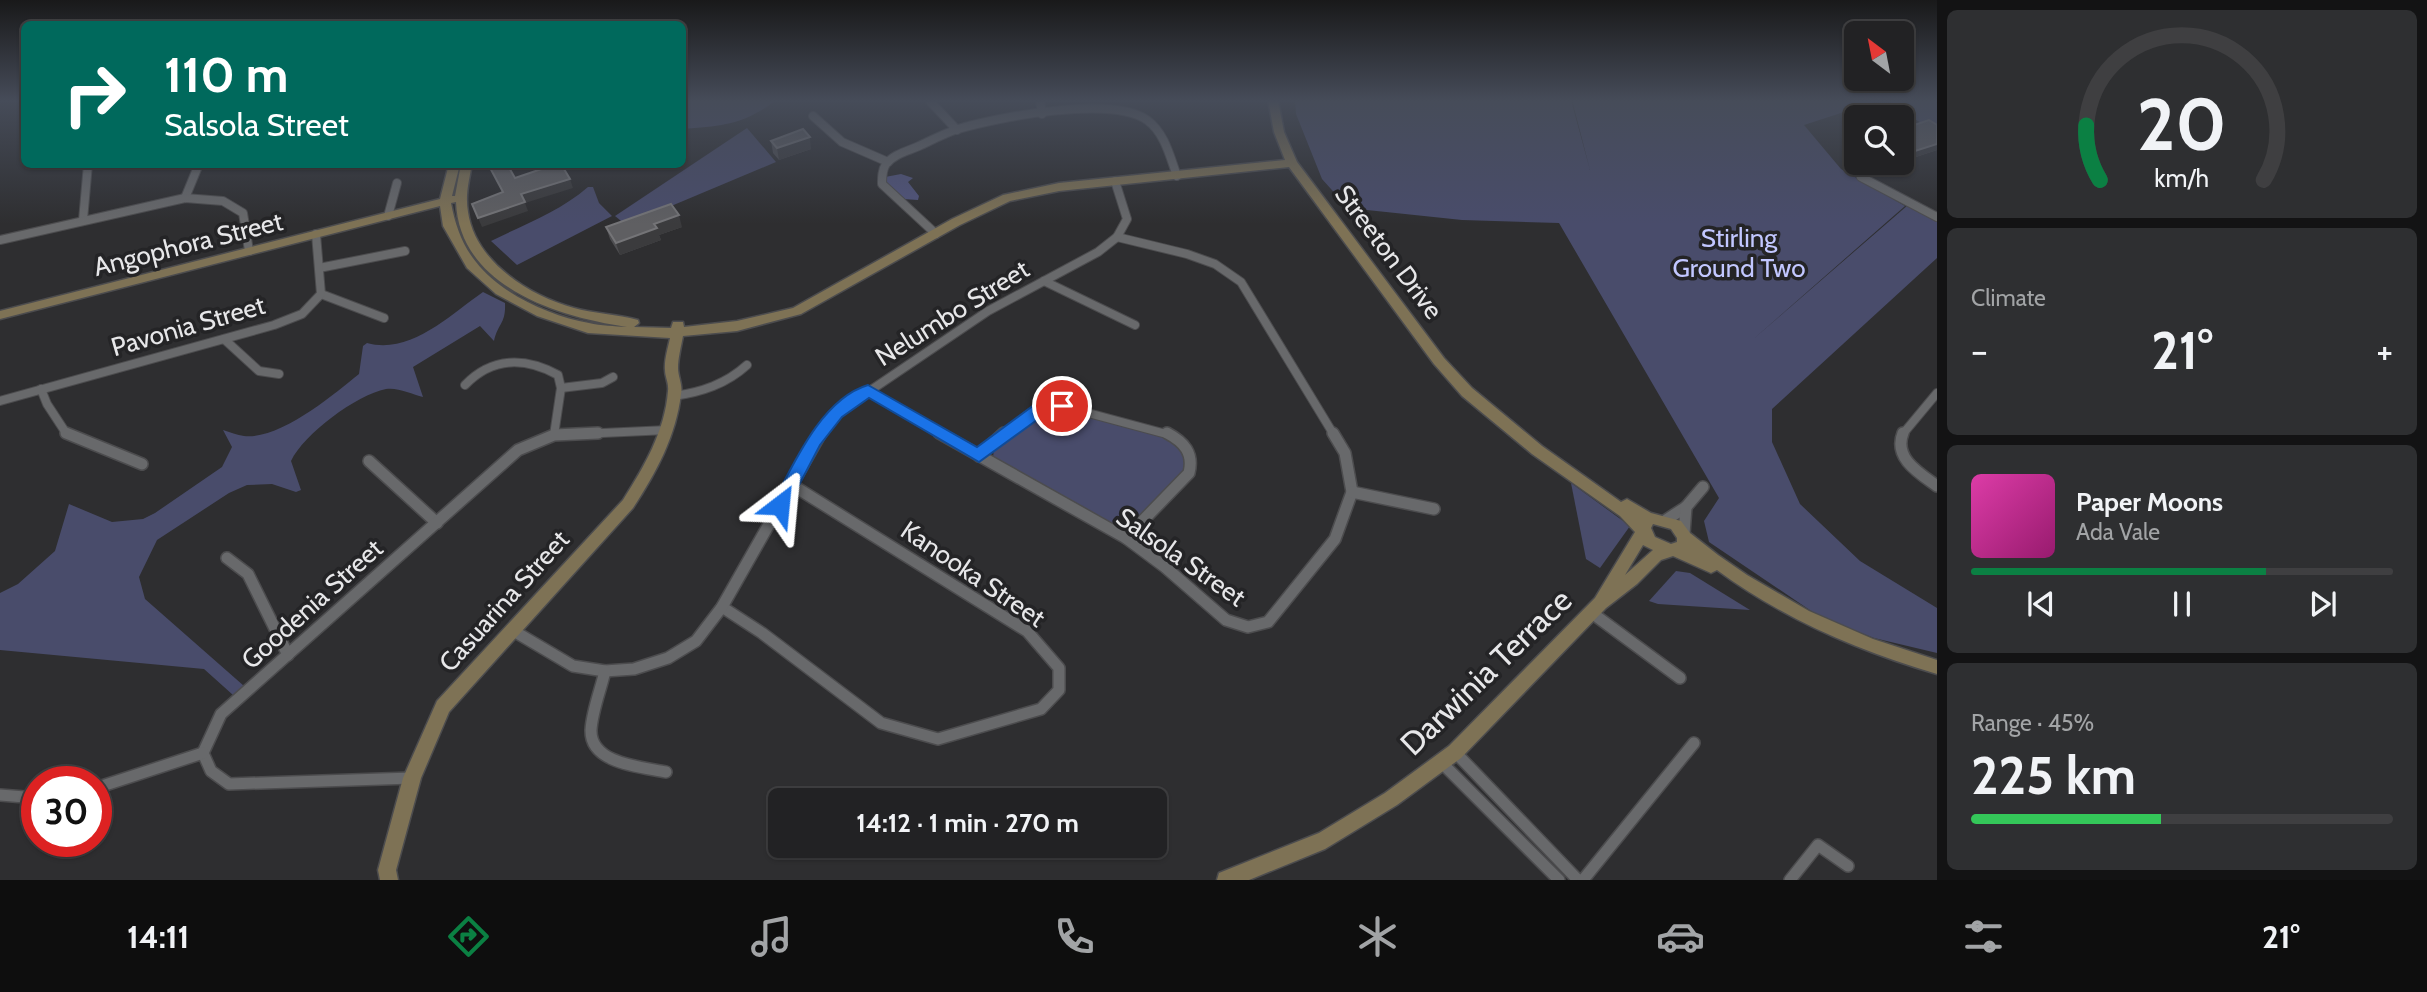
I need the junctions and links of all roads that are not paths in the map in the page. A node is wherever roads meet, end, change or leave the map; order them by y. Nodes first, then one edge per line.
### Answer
1 (841, 141) edge
2 (933, 141) edge
3 (1162, 141) edge
4 (1283, 141) edge
5 (888, 162) junction
6 (1294, 166) junction
7 (88, 168) edge
8 (197, 168) edge
9 (454, 168) edge
10 (466, 168) edge
11 (1177, 176) junction
12 (1861, 177) dead end
13 (1115, 181) junction
14 (397, 183) dead end
15 (185, 198) junction
16 (459, 200) junction
17 (445, 202) junction
18 (388, 216) junction
19 (1937, 216) edge
20 (83, 220) junction
21 (316, 234) junction
22 (936, 234) junction
23 (1117, 237) junction
24 (0, 240) edge
25 (249, 251) junction
26 (405, 251) dead end
27 (319, 268) junction
28 (1044, 281) junction
29 (511, 291) junction
30 (321, 294) junction
31 (0, 316) edge
32 (384, 318) dead end
33 (1135, 325) dead end
34 (682, 327) junction
35 (224, 339) junction
36 (747, 365) dead end
37 (279, 374) dead end
38 (614, 377) dead end
39 (465, 385) dead end
40 (561, 387) junction
41 (41, 389) junction
42 (868, 390) junction
43 (1937, 393) edge
44 (674, 396) junction
45 (0, 401) edge
46 (668, 430) junction
47 (554, 435) junction
48 (979, 456) junction
49 (369, 461) dead end
50 (142, 464) dead end
51 (792, 485) junction
52 (1937, 486) edge
53 (1703, 487) dead end
54 (1352, 492) junction
55 (1686, 507) junction
56 (1434, 509) dead end
57 (1666, 520) junction
58 (437, 523) junction
59 (1645, 527) junction
60 (1684, 536) junction
61 (1126, 538) junction
62 (1672, 551) junction
63 (227, 558) dead end
64 (722, 607) junction
65 (1596, 608) junction
66 (1818, 624) junction
67 (512, 630) junction
68 (288, 655) junction
69 (1931, 665) edge
70 (605, 671) junction
71 (1680, 678) dead end
72 (1694, 743) dead end
73 (202, 753) junction
74 (1448, 757) junction
75 (666, 772) dead end
76 (412, 778) junction
77 (112, 783) edge
78 (0, 795) edge
79 (21, 797) edge
80 (1847, 866) dead end
81 (385, 877) edge
82 (1227, 880) edge
83 (1559, 880) edge
84 (1578, 880) edge
85 (1583, 880) edge
86 (1790, 880) edge

1 - 5 street
2 - 5 street
3 - 11 street
4 - 6 street, Streeton Drive
5 - 22 street
6 - 11 street
6 - 59 street, Streeton Drive
7 - 20 street
8 - 15 street
9 - 17 street
10 - 16 street
11 - 13 street
12 - 19 street
13 - 22 street
13 - 23 street
14 - 18 street
15 - 20 street
15 - 25 street
16 - 17 street, Angophora Street
16 - 29 street
17 - 18 street, Angophora Street
17 - 29 street
18 - 21 street, Angophora Street
20 - 24 street
21 - 25 street, Angophora Street
21 - 27 street
22 - 34 street
23 - 28 street, Nelumbo Street
23 - 54 street
25 - 31 street, Angophora Street
26 - 27 street
27 - 30 street
28 - 33 street
28 - 42 street, Nelumbo Street
29 - 34 street
30 - 32 street
30 - 35 street, Pavonia Street
34 - 44 street, Casuarina Street
35 - 37 street
35 - 41 street, Pavonia Street
36 - 44 street
38 - 40 street
39 - 40 street
40 - 47 street
41 - 45 street, Pavonia Street
41 - 50 street
42 - 48 street, Salsola Street
42 - 51 street, Nelumbo Street
43 - 52 street
44 - 46 street, Casuarina Street
46 - 47 street, Goodenia Street
46 - 67 street, Casuarina Street
47 - 58 street, Goodenia Street
48 - 61 street, Salsola Street
48 - 61 street
49 - 58 street
51 - 64 street, Nelumbo Street
51 - 64 street, Kanooka Street
53 - 55 street
54 - 56 street
54 - 61 street, Salsola Street
55 - 57 street
55 - 60 street
57 - 59 street
57 - 60 street
58 - 68 street, Goodenia Street
59 - 62 street, Streeton Drive
59 - 65 street, Darwinia Terrace
60 - 62 street, Darwinia Terrace
60 - 66 street
62 - 65 street, Darwinia Terrace
62 - 66 street
63 - 68 street
64 - 70 street, Nelumbo Street
65 - 71 street
65 - 74 street, Darwinia Terrace
66 - 69 street
67 - 70 street, Nelumbo Street
67 - 76 street, Casuarina Street
68 - 73 street, Goodenia Street
70 - 75 street
72 - 85 street
73 - 76 street
73 - 77 street
74 - 82 street, Darwinia Terrace
74 - 83 street
74 - 84 street
76 - 81 street, Casuarina Street
78 - 79 street
80 - 86 street

